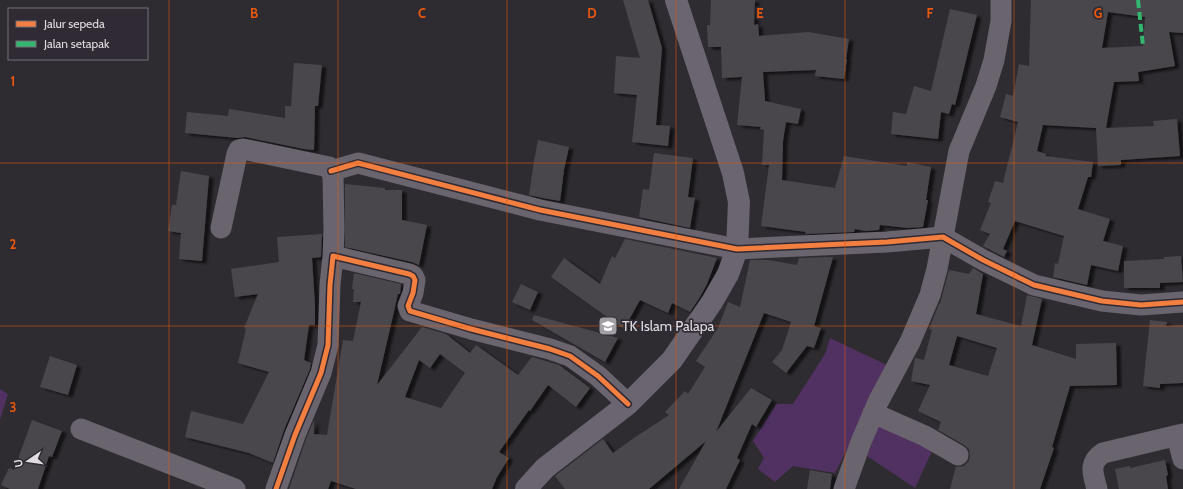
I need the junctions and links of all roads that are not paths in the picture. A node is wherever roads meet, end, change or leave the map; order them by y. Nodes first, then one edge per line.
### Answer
1 (676, 0) edge
2 (1001, 0) edge
3 (331, 171) junction
4 (221, 228) dead end
5 (943, 236) junction
6 (737, 249) junction
7 (333, 256) junction
8 (1183, 302) edge
9 (628, 404) junction
10 (874, 413) junction
11 (81, 429) dead end
12 (1180, 435) edge
13 (958, 455) dead end
14 (1183, 459) edge
15 (235, 489) edge
16 (276, 489) edge
17 (526, 489) edge
18 (844, 489) edge
19 (1097, 489) edge

1 - 6 main road
2 - 5 street
3 - 4 street
3 - 6 street
3 - 7 street
5 - 6 street
5 - 8 street
5 - 10 street
6 - 9 main road
7 - 9 street
7 - 16 street
9 - 17 main road
10 - 13 street
10 - 18 street
11 - 15 street
12 - 14 street
12 - 19 street

